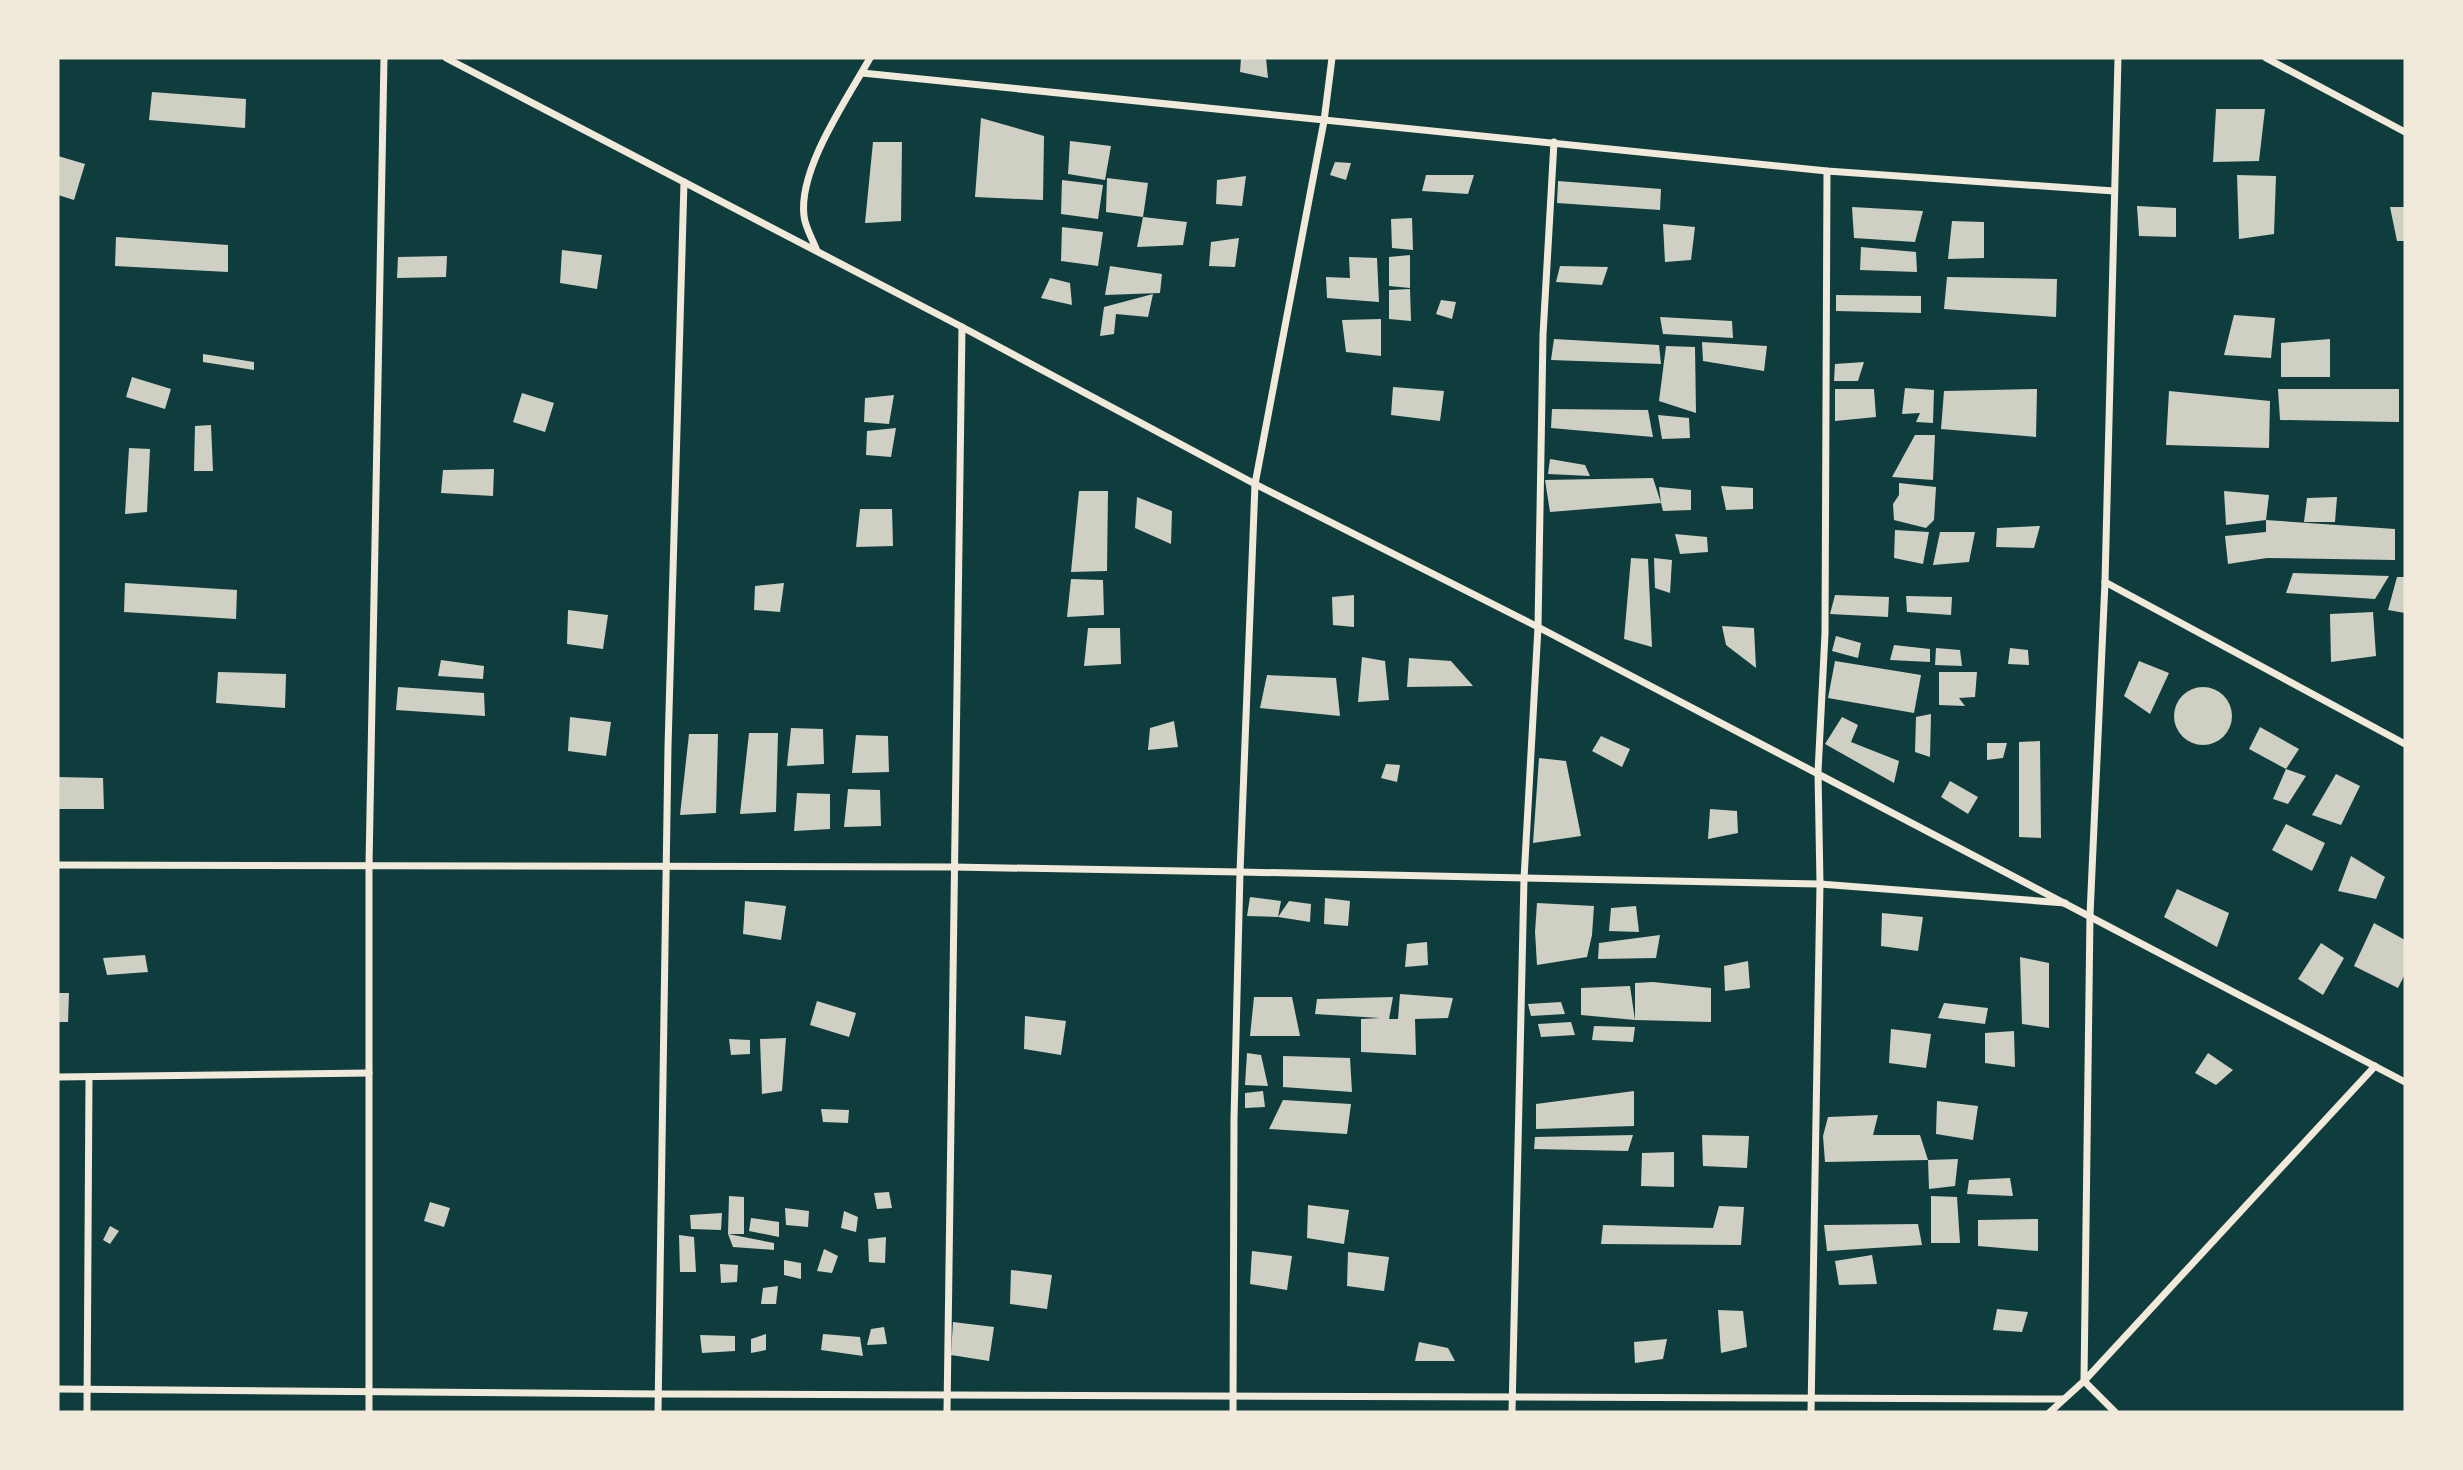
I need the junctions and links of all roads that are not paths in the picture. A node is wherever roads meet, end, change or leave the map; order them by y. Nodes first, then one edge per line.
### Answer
1 (384, 58) edge
2 (446, 58) edge
3 (870, 58) edge
4 (1332, 58) edge
5 (2118, 58) edge
6 (2266, 58) edge
7 (862, 73) junction
8 (1325, 121) junction
9 (2405, 132) edge
10 (1554, 142) junction
11 (1826, 172) junction
12 (684, 182) junction
13 (2114, 191) junction
14 (818, 252) junction
15 (962, 327) junction
16 (1255, 484) junction
17 (2105, 582) junction
18 (1538, 627) junction
19 (2405, 744) edge
20 (1818, 772) junction
21 (58, 865) edge
22 (369, 866) junction
23 (666, 866) junction
24 (953, 867) junction
25 (1240, 872) junction
26 (1524, 879) junction
27 (1820, 884) junction
28 (2069, 904) junction
29 (2090, 915) junction
30 (2375, 1066) junction
31 (369, 1073) junction
32 (58, 1077) edge
33 (89, 1077) junction
34 (2405, 1082) edge
35 (2084, 1381) junction
36 (58, 1389) edge
37 (87, 1389) junction
38 (369, 1391) junction
39 (659, 1394) junction
40 (948, 1395) junction
41 (1233, 1396) junction
42 (1511, 1398) junction
43 (1811, 1398) junction
44 (2063, 1399) junction
45 (87, 1412) edge
46 (369, 1412) edge
47 (658, 1412) edge
48 (947, 1412) edge
49 (1233, 1412) edge
50 (1512, 1412) edge
51 (1811, 1412) edge
52 (2050, 1412) edge
53 (2115, 1412) edge

1 - 22 street
2 - 12 street
3 - 7 street
4 - 8 street
5 - 13 street
6 - 9 street
7 - 8 street
7 - 14 street
8 - 10 street
8 - 16 street
10 - 11 street
10 - 18 street
11 - 13 street
11 - 20 street
12 - 14 street
12 - 23 street
13 - 17 street
14 - 15 street
15 - 16 street
15 - 24 street
16 - 18 street
16 - 25 street
17 - 19 street
17 - 29 street
18 - 20 street
18 - 26 street
20 - 27 street
20 - 28 street
21 - 22 street
22 - 23 street
22 - 31 street
23 - 24 street
23 - 39 street
24 - 25 street
24 - 40 street
25 - 26 street
25 - 41 street
26 - 27 street
26 - 42 street
27 - 28 street
27 - 43 street
28 - 29 street
29 - 30 street
29 - 35 street
30 - 34 street
30 - 35 street
31 - 33 street
31 - 38 street
32 - 33 street
33 - 37 street
35 - 44 street
35 - 53 street
36 - 37 street
37 - 38 street
37 - 45 street
38 - 39 street
38 - 46 street
39 - 40 street
39 - 47 street
40 - 41 street
40 - 48 street
41 - 42 street
41 - 49 street
42 - 43 street
42 - 50 street
43 - 44 street
43 - 51 street
44 - 52 street

